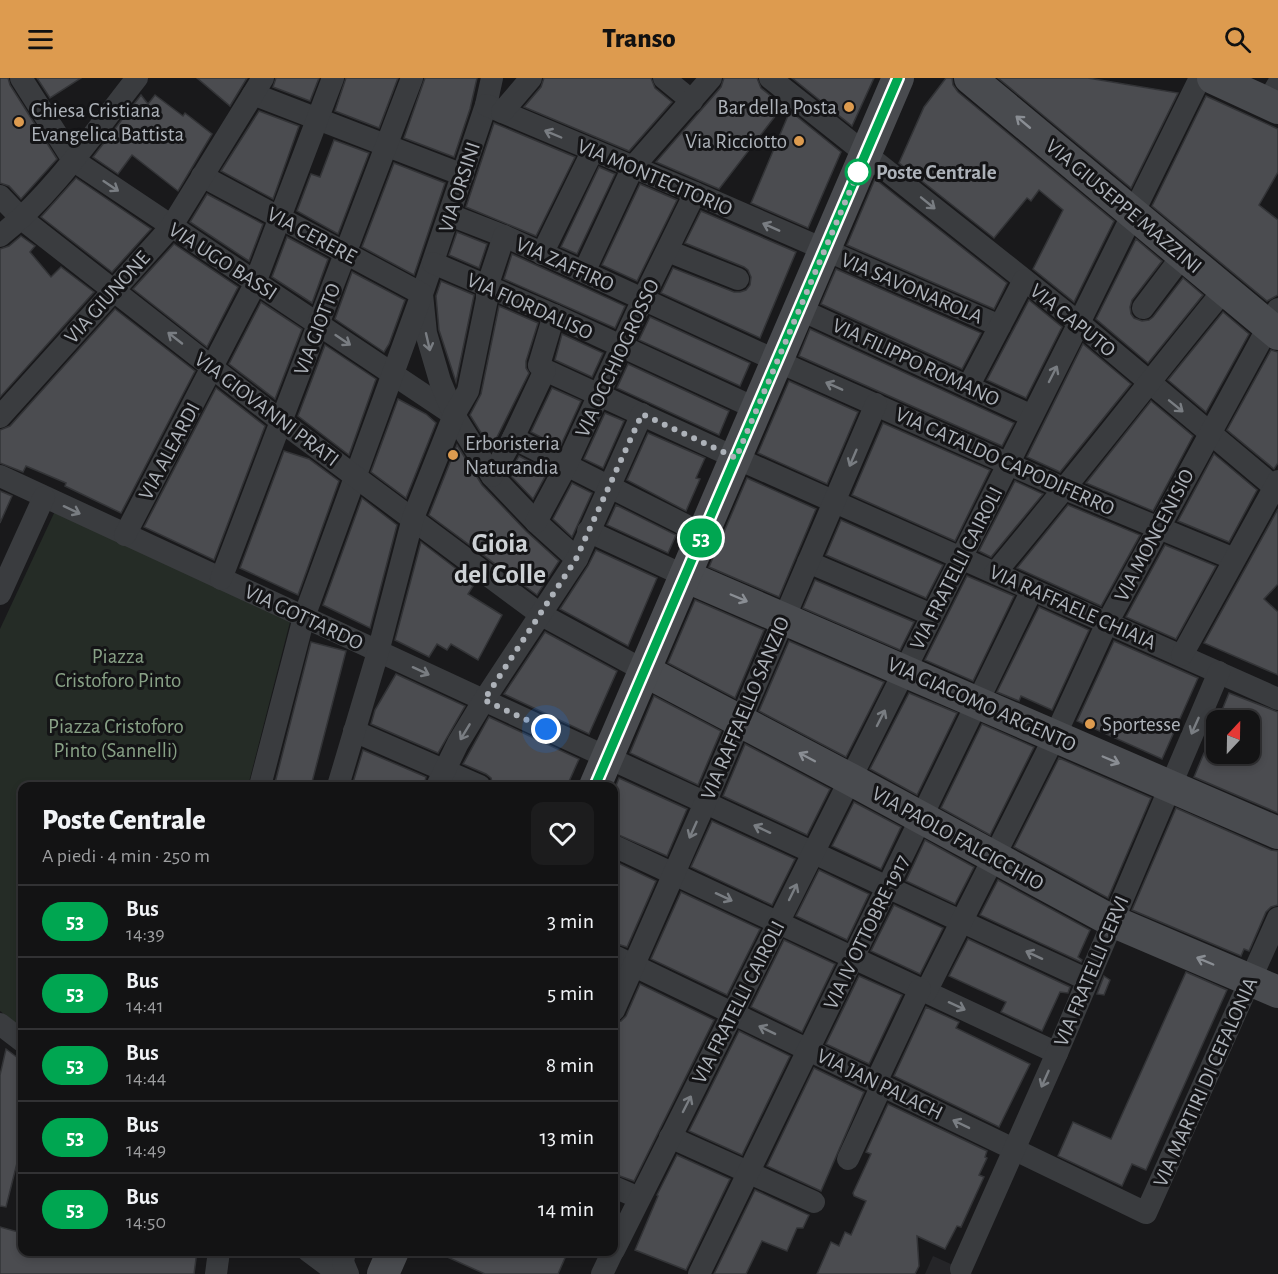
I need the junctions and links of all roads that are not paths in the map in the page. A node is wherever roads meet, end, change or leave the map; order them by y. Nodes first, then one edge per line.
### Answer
1 (21, 78) edge
2 (137, 78) edge
3 (333, 78) edge
4 (412, 78) edge
5 (492, 78) edge
6 (531, 78) edge
7 (664, 78) edge
8 (711, 78) edge
9 (770, 78) edge
10 (898, 78) edge
11 (970, 78) edge
12 (1200, 78) edge
13 (1213, 78) edge
14 (258, 86) edge
15 (1274, 98) edge
16 (692, 101) junction
17 (494, 109) junction
18 (318, 119) junction
19 (387, 145) junction
20 (592, 150) junction
21 (866, 153) junction
22 (73, 160) junction
23 (633, 167) junction
24 (463, 175) junction
25 (202, 176) junction
26 (695, 193) junction
27 (0, 196) edge
28 (1133, 213) junction
29 (450, 215) junction
30 (279, 218) junction
31 (22, 219) junction
32 (171, 226) junction
33 (0, 236) edge
34 (504, 236) junction
35 (825, 250) junction
36 (668, 251) junction
37 (346, 254) junction
38 (542, 254) junction
39 (1183, 255) junction
40 (433, 263) junction
41 (584, 272) junction
42 (738, 279) dead end
43 (1024, 280) junction
44 (255, 281) junction
45 (487, 287) junction
46 (113, 290) junction
47 (1224, 290) junction
48 (422, 294) junction
49 (643, 299) junction
50 (1143, 308) dead end
51 (800, 309) junction
52 (554, 315) junction
53 (1079, 323) junction
54 (1275, 323) edge
55 (319, 324) junction
56 (1000, 326) junction
57 (621, 347) junction
58 (777, 361) junction
59 (213, 367) junction
60 (545, 370) junction
61 (394, 375) junction
62 (1148, 382) junction
63 (968, 387) junction
64 (598, 395) junction
65 (876, 404) junction
66 (757, 408) junction
67 (642, 414) junction
68 (454, 415) junction
69 (1032, 416) junction
70 (0, 417) edge
71 (282, 422) junction
72 (1210, 433) junction
73 (513, 438) junction
74 (736, 458) junction
75 (1008, 464) junction
76 (566, 465) junction
77 (0, 476) edge
78 (356, 476) junction
79 (492, 476) junction
80 (608, 486) junction
81 (1277, 486) edge
82 (1065, 489) junction
83 (44, 497) junction
84 (834, 502) junction
85 (413, 518) junction
86 (536, 522) junction
87 (1158, 527) junction
88 (588, 531) junction
89 (703, 534) junction
90 (125, 535) junction
91 (961, 558) junction
92 (576, 559) junction
93 (1234, 559) junction
94 (808, 562) junction
95 (995, 573) junction
96 (686, 576) junction
97 (221, 579) junction
98 (1032, 590) junction
99 (0, 594) edge
100 (540, 614) junction
101 (932, 615) junction
102 (304, 617) junction
103 (784, 617) junction
104 (1107, 622) junction
105 (378, 651) junction
106 (1182, 656) junction
107 (904, 670) junction
108 (645, 671) junction
109 (1219, 672) junction
110 (1278, 699) edge
111 (484, 700) junction
112 (977, 702) junction
113 (740, 721) junction
114 (354, 730) junction
115 (1055, 736) junction
116 (608, 758) junction
117 (441, 778) edge
118 (850, 779) junction
119 (261, 782) edge
120 (339, 782) edge
121 (460, 782) edge
122 (597, 782) edge
123 (1170, 786) junction
124 (705, 803) junction
125 (922, 819) junction
126 (1278, 833) edge
127 (618, 848) edge
128 (813, 852) junction
129 (993, 857) junction
130 (674, 874) junction
131 (887, 887) junction
132 (1278, 918) edge
133 (960, 921) junction
134 (1112, 921) junction
135 (778, 923) junction
136 (854, 958) junction
137 (624, 960) edge
138 (1088, 980) junction
139 (1264, 986) edge
140 (618, 990) edge
141 (923, 990) junction
142 (732, 1013) junction
143 (0, 1024) edge
144 (18, 1038) edge
145 (809, 1050) junction
146 (1057, 1053) junction
147 (879, 1084) junction
148 (670, 1137) junction
149 (1014, 1149) junction
150 (848, 1159) dead end
151 (749, 1173) junction
152 (618, 1189) edge
153 (639, 1198) junction
154 (814, 1202) dead end
155 (1146, 1213) joint
156 (618, 1240) edge
157 (218, 1256) edge
158 (315, 1256) edge
159 (344, 1256) edge
160 (391, 1256) edge
161 (610, 1256) edge
162 (961, 1269) dead end
163 (216, 1274) edge
164 (339, 1274) edge
165 (348, 1274) edge
166 (383, 1274) edge
167 (602, 1274) edge
168 (699, 1274) edge

1 - 22 street, VIA UGO BASSI
2 - 22 street
3 - 18 street, VIA ALEARDI
4 - 19 street, VIA GIOTTO
5 - 17 street, VIA ORSINI
6 - 17 street
7 - 16 street
8 - 16 street
9 - 21 street, VIA CAPUTO
10 - 21 main road
28 -> 11 main road, VIA GIUSEPPE MAZZINI
12 - 28 street, VIA FRATELLI CAIROLI
13 - 15 main road
14 - 18 street
14 - 25 street, VIA GIUNONE
16 - 23 street
20 -> 17 street, VIA MONTECITORIO
17 - 24 street, VIA ORSINI
18 - 19 street
18 - 30 street, VIA ALEARDI
19 - 24 street
19 - 37 street, VIA GIOTTO
20 - 23 street, VIA MONTECITORIO
20 - 38 street
21 - 35 main road
21 -> 43 street, VIA CAPUTO
22 - 31 street
22 -> 32 street, VIA UGO BASSI
23 - 26 street, VIA MONTECITORIO
23 - 41 street
24 - 29 street, VIA ORSINI
25 - 30 street, VIA CERERE
25 - 32 street, VIA GIUNONE
35 -> 26 street, VIA MONTECITORIO
26 - 36 street, VIA OCCHIOGROSSO
27 - 31 street, VIA GIOVANNI PRATI
28 - 39 main road, VIA GIUSEPPE MAZZINI
28 - 53 street, VIA FRATELLI CAIROLI
29 - 34 street, VIA ZAFFIRO
29 - 40 street, VIA ORSINI
30 - 37 street, VIA CERERE
30 - 44 street, VIA ALEARDI
31 - 33 street
31 - 46 street, VIA GIOVANNI PRATI
32 - 44 street, VIA UGO BASSI
32 - 46 street, VIA GIUNONE
34 - 38 street, VIA ZAFFIRO
34 - 45 street
35 - 51 main road
35 - 56 street, VIA SAVONAROLA
36 - 42 street
36 - 49 street, VIA OCCHIOGROSSO
37 - 48 street, VIA CERERE
37 - 55 street, VIA GIOTTO
38 - 41 street, VIA ZAFFIRO
39 - 47 main road, VIA GIUSEPPE MAZZINI
39 - 50 street
40 - 45 street, VIA FIORDALISO
40 - 48 street, VIA ORSINI
41 - 49 street, VIA ZAFFIRO
43 - 53 street, VIA CAPUTO
43 - 56 street
44 - 55 street, VIA UGO BASSI
44 - 59 street, VIA ALEARDI
45 - 52 street, VIA FIORDALISO
45 - 68 street
59 -> 46 street, VIA GIOVANNI PRATI
46 - 70 street, VIA GIUNONE
47 - 54 main road, VIA GIUSEPPE MAZZINI
47 - 62 street
48 - 61 street, VIA ORSINI
48 -> 68 street, VIA ORSINI
49 - 57 street, VIA OCCHIOGROSSO
49 - 58 street, VIA ZAFFIRO
51 - 58 main road
51 - 63 street, VIA FILIPPO ROMANO
52 - 57 street, VIA FIORDALISO
52 - 60 street
53 - 62 street, VIA CAPUTO
69 -> 53 street, VIA FRATELLI CAIROLI
54 - 72 street, VIA MONCENISIO
55 -> 61 street, VIA UGO BASSI
55 - 71 street, VIA GIOTTO
56 - 63 street
57 - 64 street, VIA OCCHIOGROSSO
57 - 66 street, VIA FIORDALISO
65 -> 58 street, VIA CATALDO CAPODIFERRO
58 - 66 main road
59 - 71 street, VIA GIOVANNI PRATI
59 - 90 street, VIA ALEARDI
60 - 64 street, VIA RAFFAELE CHIAIA
60 - 73 street
61 - 68 street, VIA UGO BASSI
61 - 78 street, VIA ORSINI
62 -> 72 street, VIA CAPUTO
62 - 82 street
63 - 69 street, VIA FILIPPO ROMANO
64 - 67 street, VIA RAFFAELE CHIAIA
64 - 76 street, VIA OCCHIOGROSSO
65 - 75 street, VIA CATALDO CAPODIFERRO
65 -> 84 street, VIA RAFFAELLO SANZIO
66 - 74 main road
67 - 74 street, VIA RAFFAELE CHIAIA
67 - 80 street
68 - 79 street, VIA ORSINI
68 - 85 street
69 - 75 street, VIA FRATELLI CAIROLI
71 - 78 street, VIA GIOVANNI PRATI
71 - 97 street, VIA GIOTTO
72 - 81 street, VIA CAPUTO
72 - 87 street, VIA MONCENISIO
73 - 76 street
73 - 79 street
74 - 84 street, VIA RAFFAELE CHIAIA
74 - 89 main road
75 - 82 street, VIA CATALDO CAPODIFERRO
75 - 91 street, VIA FRATELLI CAIROLI
76 - 80 street
76 - 86 street, VIA OCCHIOGROSSO
77 - 83 street, VIA GOTTARDO
78 - 85 street, VIA GIOVANNI PRATI
78 - 102 street, VIA ORSINI
79 - 86 street, VIA ORSINI
80 - 88 street
80 - 89 street
81 - 93 street
82 - 87 street, VIA CATALDO CAPODIFERRO
82 - 95 street
83 -> 90 street, VIA GOTTARDO
83 - 99 street
84 - 91 street, VIA RAFFAELE CHIAIA
84 - 94 street, VIA RAFFAELLO SANZIO
85 - 100 street, VIA GIOVANNI PRATI
85 - 105 street
86 - 92 street, VIA ORSINI
87 - 93 street, VIA CATALDO CAPODIFERRO
87 - 104 street, VIA MONCENISIO
88 - 92 street
88 - 96 street
89 - 96 main road
90 - 97 street, VIA GOTTARDO
91 - 95 street, VIA RAFFAELE CHIAIA
91 - 101 street, VIA FRATELLI CAIROLI
92 - 100 street
93 - 106 street
94 - 101 street
94 - 103 street, VIA RAFFAELLO SANZIO
95 - 98 street, VIA RAFFAELE CHIAIA
96 -> 103 main road, VIA GIACOMO ARGENTO
96 - 108 main road
97 - 102 street, VIA GOTTARDO
98 - 104 street, VIA RAFFAELE CHIAIA
98 - 112 street, VIA IV OTTOBRE 1917
100 - 108 street, VIA GIOVANNI PRATI
100 - 111 street
101 - 107 street, VIA FRATELLI CAIROLI
102 - 105 street, VIA GOTTARDO
102 - 119 street
103 - 107 main road, VIA GIACOMO ARGENTO
103 - 113 street, VIA RAFFAELLO SANZIO
104 - 106 street, VIA RAFFAELE CHIAIA
104 - 115 street, VIA MONCENISIO
105 -> 111 street, VIA GOTTARDO
105 - 114 street
106 - 109 street, VIA RAFFAELE CHIAIA
107 - 112 main road, VIA GIACOMO ARGENTO
118 -> 107 street, VIA FRATELLI CAIROLI
108 - 113 main road, VIA PAOLO FALCICCHIO
108 - 116 main road
109 - 110 street, VIA RAFFAELE CHIAIA
109 -> 123 street, VIA FRATELLI CERVI
111 - 116 street, VIA GOTTARDO
111 -> 117 street
112 - 115 main road, VIA GIACOMO ARGENTO
112 - 125 street, VIA IV OTTOBRE 1917
118 -> 113 main road, VIA PAOLO FALCICCHIO
113 - 124 street, VIA RAFFAELLO SANZIO
114 - 117 street
114 - 120 street
115 -> 123 main road, VIA GIACOMO ARGENTO
115 - 129 street, VIA MONCENISIO
116 - 122 main road
116 - 124 street, VIA GOTTARDO
117 - 121 street
118 - 125 main road, VIA PAOLO FALCICCHIO
118 - 128 street, VIA FRATELLI CAIROLI
123 - 126 main road, VIA GIACOMO ARGENTO
123 - 134 street, VIA FRATELLI CERVI
128 -> 124 street, VIA GOTTARDO
124 -> 130 street, VIA RAFFAELLO SANZIO
125 - 129 main road, VIA PAOLO FALCICCHIO
125 - 131 street, VIA IV OTTOBRE 1917
127 - 130 street
128 - 131 street, VIA GOTTARDO
135 -> 128 street, VIA FRATELLI CAIROLI
129 - 133 street, VIA MONCENISIO
129 - 134 main road, VIA PAOLO FALCICCHIO
130 -> 135 street
130 - 137 street, VIA RAFFAELLO SANZIO
131 - 133 street, VIA GOTTARDO
131 - 136 street, VIA IV OTTOBRE 1917
132 - 139 street, VIA MARTIRI DI CEFALONIA
138 -> 133 street, VIA GOTTARDO
133 - 141 street, VIA MONCENISIO
134 - 138 street, VIA FRATELLI CERVI
139 -> 134 main road, VIA PAOLO FALCICCHIO
135 - 136 street
135 - 142 street, VIA FRATELLI CAIROLI
136 - 141 street
136 - 145 street, VIA IV OTTOBRE 1917
137 - 140 street, VIA RAFFAELLO SANZIO
137 - 142 street, VIA JAN PALACH
138 - 146 street, VIA FRATELLI CERVI
139 - 155 street, VIA MARTIRI DI CEFALONIA
141 -> 146 street
141 - 147 street, VIA MONCENISIO
145 -> 142 street, VIA JAN PALACH
148 -> 142 street, VIA FRATELLI CAIROLI
143 - 144 street
145 - 147 street, VIA JAN PALACH
145 - 151 street, VIA IV OTTOBRE 1917
146 -> 149 street, VIA FRATELLI CERVI
149 -> 147 street, VIA JAN PALACH
147 - 150 street, VIA MONCENISIO
148 - 151 street
148 - 153 street, VIA FRATELLI CAIROLI
149 - 155 street, VIA JAN PALACH
149 - 162 street, VIA FRATELLI CERVI
151 - 154 street
151 - 168 street, VIA IV OTTOBRE 1917
152 - 153 street
153 - 156 street, VIA FRATELLI CAIROLI
157 - 163 street
158 - 164 street
159 - 165 street
160 - 166 main road
161 - 167 street, VIA FRATELLI CAIROLI

